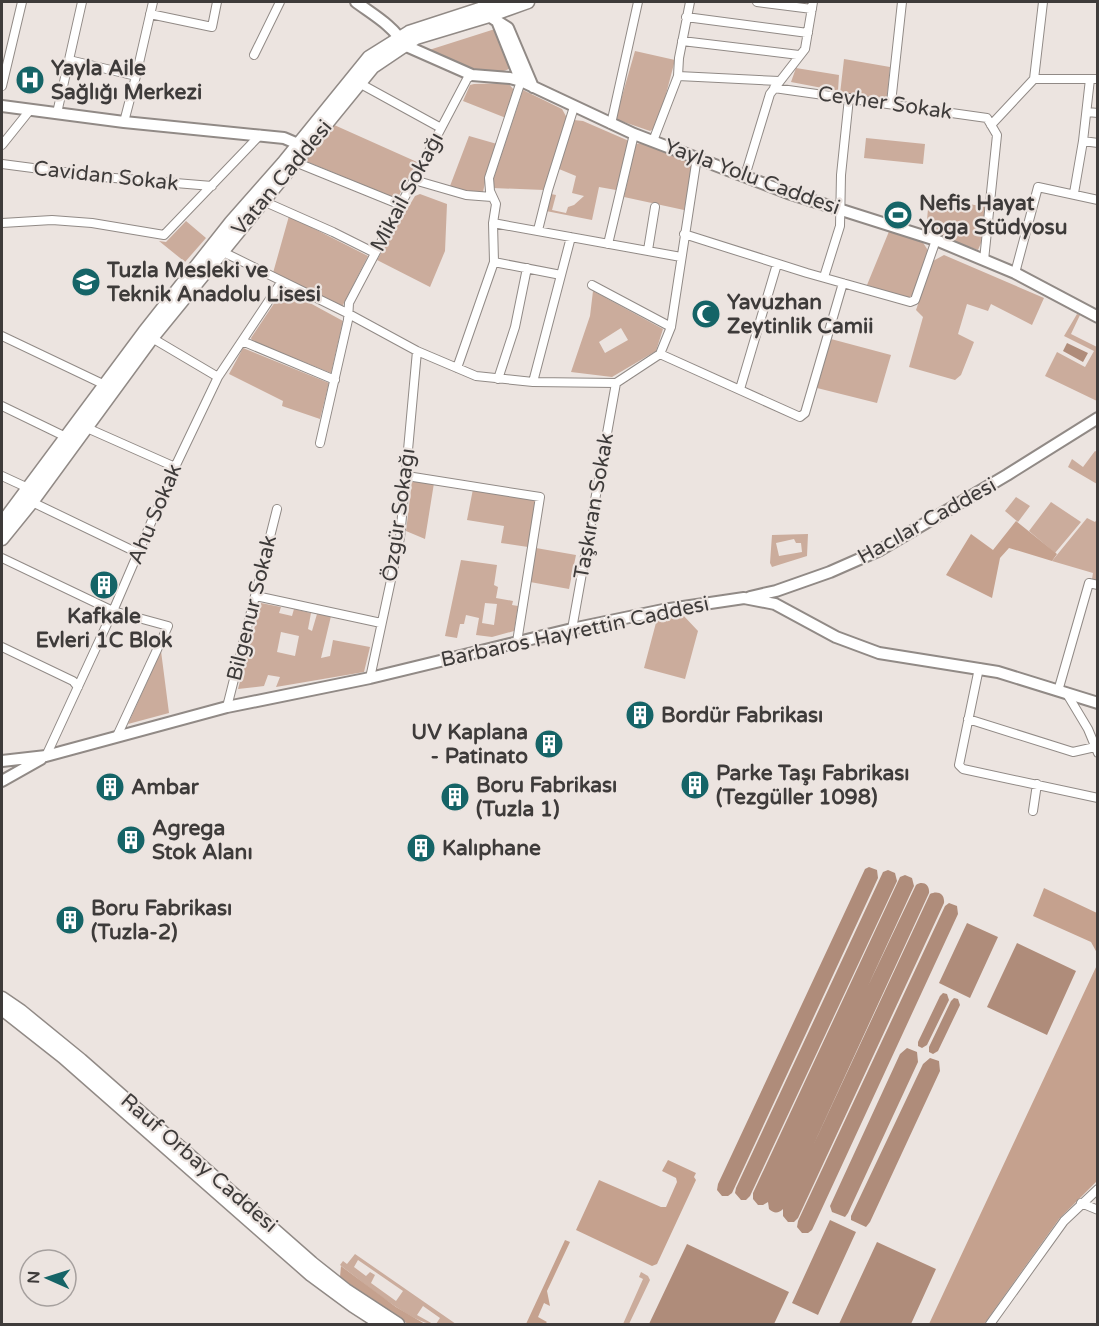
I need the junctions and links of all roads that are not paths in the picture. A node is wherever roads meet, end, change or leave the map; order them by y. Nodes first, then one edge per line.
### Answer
1 (22, 2) edge
2 (82, 2) edge
3 (153, 2) edge
4 (217, 2) edge
5 (280, 2) edge
6 (356, 2) edge
7 (528, 2) edge
8 (638, 2) edge
9 (690, 2) edge
10 (757, 2) edge
11 (902, 2) edge
12 (1043, 2) edge
13 (812, 5) edge
14 (493, 10) edge
15 (150, 14) junction
16 (686, 17) junction
17 (808, 33) junction
18 (402, 41) junction
19 (682, 41) junction
20 (254, 55) dead end
21 (799, 55) junction
22 (69, 60) junction
23 (472, 75) junction
24 (136, 76) junction
25 (678, 76) junction
26 (1034, 79) junction
27 (1094, 79) edge
28 (521, 81) junction
29 (359, 83) junction
30 (777, 84) junction
31 (2, 87) edge
32 (532, 87) junction
33 (849, 98) junction
34 (891, 103) junction
35 (2, 105) edge
36 (574, 107) junction
37 (30, 110) junction
38 (1087, 112) junction
39 (57, 113) junction
40 (1098, 113) edge
41 (124, 122) junction
42 (611, 124) junction
43 (992, 124) junction
44 (441, 128) junction
45 (634, 134) junction
46 (260, 135) junction
47 (653, 141) junction
48 (1083, 141) junction
49 (1098, 143) edge
50 (2, 145) edge
51 (303, 146) junction
52 (697, 157) junction
53 (295, 162) junction
54 (2, 164) edge
55 (745, 176) junction
56 (414, 180) junction
57 (212, 186) junction
58 (1074, 193) junction
59 (492, 197) junction
60 (1098, 200) edge
61 (263, 201) junction
62 (401, 205) junction
63 (655, 207) dead end
64 (841, 208) junction
65 (2, 223) edge
66 (493, 223) junction
67 (538, 230) junction
68 (684, 234) junction
69 (571, 237) junction
70 (936, 240) junction
71 (608, 244) junction
72 (648, 250) junction
73 (221, 251) junction
74 (375, 253) junction
75 (681, 257) junction
76 (984, 260) junction
77 (494, 262) junction
78 (777, 264) junction
79 (527, 268) junction
80 (1015, 273) junction
81 (561, 275) junction
82 (824, 277) junction
83 (282, 281) junction
84 (843, 283) junction
85 (592, 285) dead end
86 (347, 313) junction
87 (1098, 317) edge
88 (671, 327) junction
89 (2, 336) edge
90 (152, 338) junction
91 (242, 341) junction
92 (417, 351) junction
93 (660, 354) junction
94 (457, 368) junction
95 (218, 377) junction
96 (498, 379) junction
97 (335, 380) junction
98 (533, 382) junction
99 (616, 383) junction
100 (105, 385) junction
101 (740, 389) junction
102 (2, 406) edge
103 (1098, 418) edge
104 (87, 428) junction
105 (66, 437) junction
106 (320, 443) dead end
107 (175, 467) junction
108 (2, 476) edge
109 (407, 476) junction
110 (28, 488) junction
111 (32, 502) junction
112 (277, 509) dead end
113 (2, 523) edge
114 (2, 539) edge
115 (138, 553) junction
116 (2, 558) edge
117 (1098, 585) edge
118 (256, 596) junction
119 (744, 598) junction
120 (113, 611) junction
121 (381, 623) junction
122 (572, 629) junction
123 (517, 642) junction
124 (2, 647) edge
125 (979, 668) junction
126 (370, 678) junction
127 (78, 687) junction
128 (1063, 692) junction
129 (1098, 703) edge
130 (227, 707) junction
131 (968, 719) junction
132 (117, 736) junction
133 (1097, 748) edge
134 (46, 756) junction
135 (2, 761) edge
136 (2, 781) edge
137 (1037, 784) junction
138 (1098, 798) edge
139 (1033, 812) dead end
140 (2, 998) edge
141 (2, 1010) edge
142 (1098, 1188) edge
143 (1081, 1203) junction
144 (1098, 1210) edge
145 (381, 1324) edge
146 (398, 1324) edge
147 (990, 1324) edge

1 - 31 street
2 - 22 street
3 - 15 street
4 - 15 street
5 - 20 street
6 - 18 street, Yayla Yolu Caddesi
7 - 14 main road, Vatan Caddesi
8 - 42 street
9 - 16 street
10 - 13 street
11 - 34 street
12 - 26 street
13 - 17 street
14 - 18 main road, Vatan Caddesi
14 - 28 street
14 - 32 street
15 - 24 street
16 - 17 street
16 - 19 street
17 - 21 street
18 - 23 street, Yayla Yolu Caddesi
18 - 29 main road, Vatan Caddesi
18 - 51 main road, Vatan Caddesi
19 - 21 street
19 - 25 street
21 - 30 street
22 - 24 street
22 - 39 street
23 - 28 street, Yayla Yolu Caddesi
23 - 44 street, Mikail Sokağı
24 - 41 street
25 - 30 street, Cevher Sokak
25 - 47 street
26 - 27 street
26 - 43 street
27 - 38 street
28 - 32 street, Yayla Yolu Caddesi
28 - 59 street
29 - 44 street
29 - 51 main road, Vatan Caddesi
30 - 33 street, Cevher Sokak
30 - 55 street
32 - 36 street, Yayla Yolu Caddesi
33 - 34 street, Cevher Sokak
33 - 64 street
34 - 43 street, Cevher Sokak
35 - 37 street
36 - 42 street, Yayla Yolu Caddesi
36 - 67 street
37 - 39 street
37 - 50 street
38 - 40 street
38 - 48 street
39 - 41 street
41 - 46 street
42 - 45 street, Yayla Yolu Caddesi
43 - 76 street
44 - 56 street, Mikail Sokağı
45 - 47 street, Yayla Yolu Caddesi
45 - 71 street
46 - 51 street
46 - 57 street
47 - 52 street, Yayla Yolu Caddesi
48 - 49 street
48 - 58 street
51 - 53 main road, Vatan Caddesi
51 - 100 main road, Vatan Caddesi
52 - 55 street, Yayla Yolu Caddesi
52 - 68 street
53 - 61 main road, Vatan Caddesi
53 - 62 street
54 - 57 street, Cavidan Sokak
55 - 64 street, Yayla Yolu Caddesi
56 - 59 street
56 - 62 street, Mikail Sokağı
57 - 65 street
58 - 60 street
58 - 80 street
59 - 66 street
61 - 73 main road, Vatan Caddesi
61 - 74 street
62 - 74 street, Mikail Sokağı
63 - 72 street
64 - 70 street, Yayla Yolu Caddesi
64 - 82 street
66 - 67 street
66 - 77 street
67 - 69 street
68 - 75 street
68 - 78 street
69 - 71 street
69 - 81 street
70 - 76 street, Yayla Yolu Caddesi
70 - 84 street
71 - 72 street
72 - 75 street
73 - 83 street
73 - 90 main road, Vatan Caddesi
74 - 86 street, Mikail Sokağı
75 - 88 street
76 - 80 street, Yayla Yolu Caddesi
77 - 79 street
77 - 94 street
78 - 82 street
78 - 101 street
79 - 81 street
79 - 96 street
80 - 87 street, Yayla Yolu Caddesi
81 - 98 street
82 - 84 street
83 - 86 street
83 - 91 street, Ahu Sokak
84 - 101 street
85 - 88 street
86 - 92 street
86 - 97 street, Mikail Sokağı
88 - 93 street
89 - 100 street
90 - 95 street
90 - 104 main road, Vatan Caddesi
91 - 95 street, Ahu Sokak
91 - 97 street
92 - 94 street
92 - 109 street, Özgür Sokağı
93 - 99 street
93 - 101 street
94 - 96 street
95 - 107 street, Ahu Sokak
96 - 98 street
97 - 106 street, Mikail Sokağı
98 - 99 street
99 - 122 street, Taşkıran Sokak
100 - 105 main road, Vatan Caddesi
102 - 105 street
103 - 119 street, Hacılar Caddesi
104 - 107 street
104 - 111 main road, Vatan Caddesi
105 - 110 main road, Vatan Caddesi
107 - 115 street, Ahu Sokak
108 - 110 street
109 - 121 street, Özgür Sokağı
109 - 123 street
110 - 113 main road, Vatan Caddesi
111 - 114 main road, Vatan Caddesi
111 - 115 street
112 - 118 street, Bilgenur Sokak
115 - 120 street, Ahu Sokak
116 - 120 street
117 - 128 street
118 - 121 street
118 - 130 street, Bilgenur Sokak
119 - 122 street, Barbaros Hayrettin Caddesi
119 - 125 street, Barbaros Hayrettin Caddesi
120 - 127 street, Ahu Sokak
120 - 132 street
121 - 126 street, Özgür Sokağı
122 - 123 street, Barbaros Hayrettin Caddesi
123 - 126 street, Barbaros Hayrettin Caddesi
124 - 127 street
125 - 128 street, Barbaros Hayrettin Caddesi
125 - 131 street
126 - 130 street, Barbaros Hayrettin Caddesi
127 - 134 street, Ahu Sokak
128 - 129 street, Barbaros Hayrettin Caddesi
128 - 133 street
130 - 132 street, Barbaros Hayrettin Caddesi
131 - 133 street
131 - 137 street
132 - 134 street, Barbaros Hayrettin Caddesi
134 - 135 street
134 - 136 street
137 - 138 street
137 - 139 street
140 - 146 main road, Rauf Orbay Caddesi
141 - 145 main road, Rauf Orbay Caddesi
142 - 143 street
143 - 144 street
143 - 147 street

